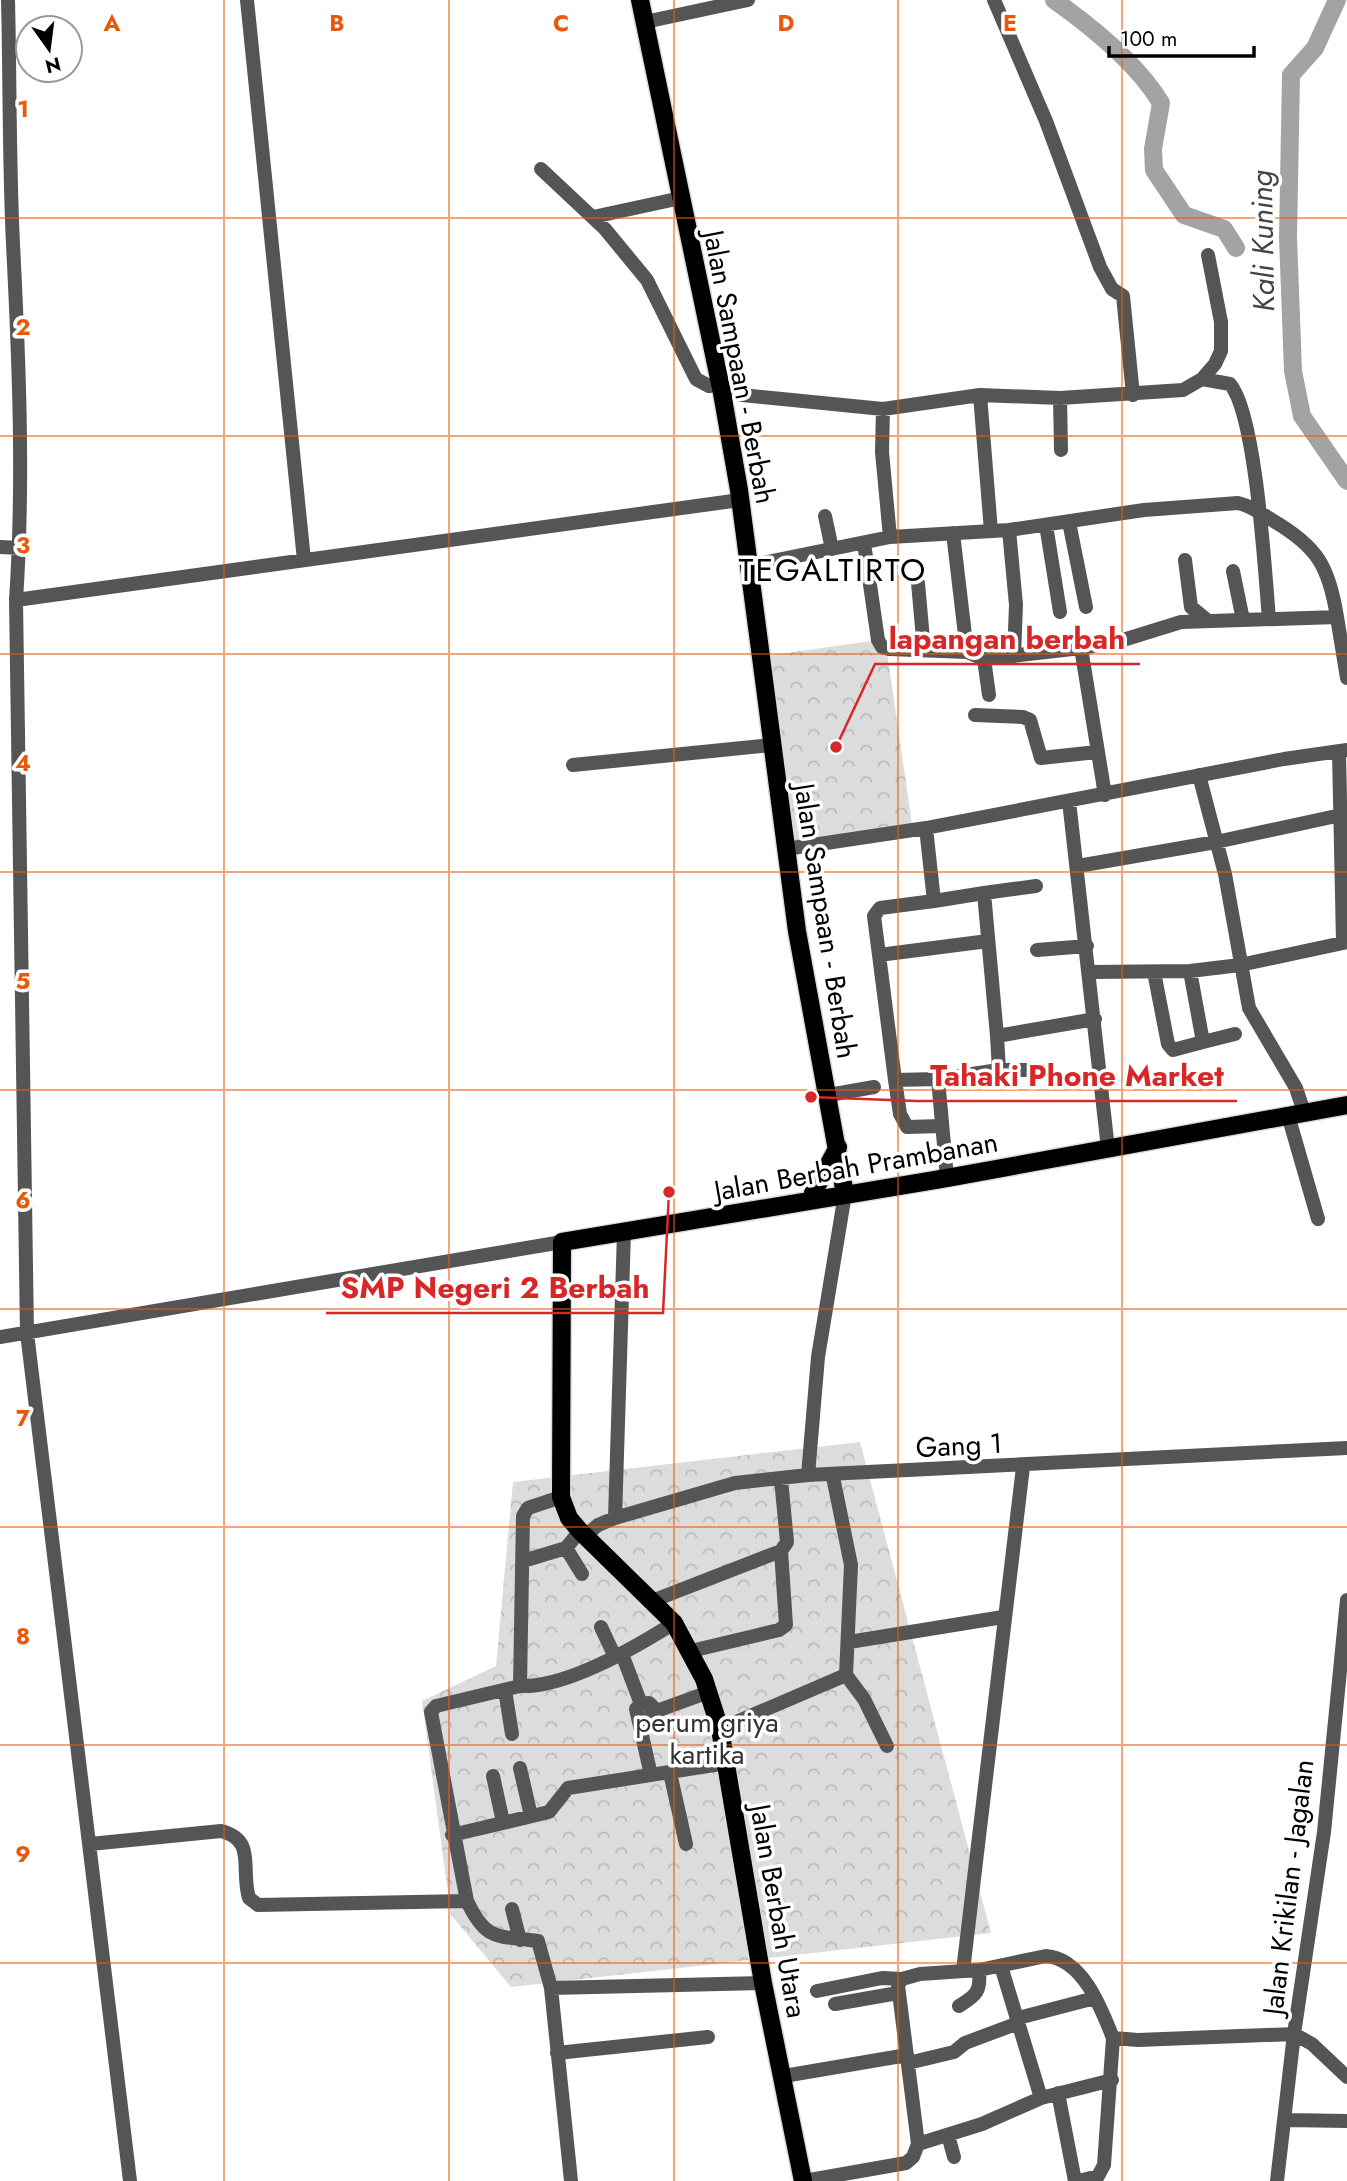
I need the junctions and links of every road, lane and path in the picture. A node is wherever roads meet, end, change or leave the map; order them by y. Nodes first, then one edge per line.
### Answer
1 (9, 0) edge
2 (247, 0) edge
3 (640, 0) edge
4 (748, 0) edge
5 (994, 0) edge
6 (645, 22) junction
7 (541, 169) dead end
8 (681, 198) junction
9 (593, 217) junction
10 (1208, 255) dead end
11 (1202, 379) junction
12 (721, 388) junction
13 (980, 395) junction
14 (1133, 395) junction
15 (1060, 398) junction
16 (883, 408) junction
17 (1061, 450) dead end
18 (740, 500) junction
19 (1261, 513) junction
20 (825, 516) dead end
21 (1069, 522) junction
22 (1046, 525) junction
23 (1009, 530) junction
24 (991, 531) junction
25 (953, 533) junction
26 (890, 537) junction
27 (864, 542) junction
28 (0, 547) edge
29 (20, 548) junction
30 (832, 549) junction
31 (1185, 559) dead end
32 (304, 560) junction
33 (748, 566) junction
34 (1233, 571) dead end
35 (918, 583) dead end
36 (16, 600) junction
37 (1086, 607) dead end
38 (1060, 612) dead end
39 (1337, 617) junction
40 (1269, 619) junction
41 (1243, 620) junction
42 (1208, 621) junction
43 (1081, 648) junction
44 (925, 650) junction
45 (967, 652) junction
46 (1014, 656) junction
47 (985, 659) junction
48 (1346, 671) edge
49 (989, 695) dead end
50 (975, 715) dead end
51 (772, 745) junction
52 (1097, 751) junction
53 (1343, 751) edge
54 (573, 765) dead end
55 (1199, 775) junction
56 (1105, 795) junction
57 (1069, 801) junction
58 (1341, 815) junction
59 (926, 828) junction
60 (1344, 832) edge
61 (1216, 842) junction
62 (786, 849) junction
63 (1078, 866) junction
64 (1035, 886) dead end
65 (984, 893) junction
66 (933, 901) junction
67 (988, 941) junction
68 (1345, 942) edge
69 (1087, 946) junction
70 (1037, 950) dead end
71 (879, 956) junction
72 (1240, 965) junction
73 (1191, 971) junction
74 (1091, 972) junction
75 (1154, 972) junction
76 (1095, 1019) junction
77 (1235, 1034) dead end
78 (997, 1037) junction
79 (1203, 1042) junction
80 (999, 1070) junction
81 (1026, 1070) dead end
82 (938, 1079) junction
83 (895, 1080) junction
84 (874, 1087) dead end
85 (829, 1095) junction
86 (1347, 1105) edge
87 (1296, 1114) junction
88 (942, 1126) junction
89 (838, 1147) junction
90 (1108, 1149) junction
91 (947, 1178) junction
92 (845, 1194) junction
93 (814, 1198) junction
94 (1318, 1219) dead end
95 (625, 1232) junction
96 (562, 1242) junction
97 (27, 1333) junction
98 (0, 1337) edge
99 (1347, 1448) edge
100 (1023, 1467) junction
101 (808, 1475) junction
102 (833, 1477) junction
103 (781, 1479) junction
104 (562, 1497) junction
105 (615, 1518) junction
106 (582, 1534) junction
107 (566, 1548) junction
108 (781, 1551) junction
109 (523, 1561) junction
110 (582, 1574) dead end
111 (1347, 1600) edge
112 (652, 1601) junction
113 (1003, 1617) dead end
114 (674, 1623) junction
115 (601, 1627) dead end
116 (849, 1642) junction
117 (691, 1650) junction
118 (618, 1656) junction
119 (846, 1675) junction
120 (513, 1688) junction
121 (709, 1692) junction
122 (640, 1710) junction
123 (720, 1728) junction
124 (512, 1734) dead end
125 (1331, 1744) junction
126 (1347, 1744) edge
127 (887, 1746) dead end
128 (726, 1763) junction
129 (520, 1768) dead end
130 (670, 1773) junction
131 (651, 1775) junction
132 (494, 1776) dead end
133 (531, 1816) junction
134 (503, 1822) junction
135 (452, 1835) junction
136 (686, 1843) dead end
137 (90, 1844) junction
138 (467, 1901) junction
139 (512, 1909) dead end
140 (520, 1940) junction
141 (1001, 1966) junction
142 (971, 1971) junction
143 (764, 1983) junction
144 (900, 1986) junction
145 (551, 1988) junction
146 (817, 1991) dead end
147 (1095, 1998) junction
148 (835, 2004) dead end
149 (959, 2006) dead end
150 (1018, 2022) junction
151 (1294, 2034) junction
152 (708, 2037) dead end
153 (1113, 2038) junction
154 (557, 2053) junction
155 (908, 2059) junction
156 (784, 2076) junction
157 (1347, 2077) edge
158 (1112, 2080) junction
159 (1058, 2093) junction
160 (1041, 2098) junction
161 (1285, 2120) junction
162 (1347, 2121) edge
163 (948, 2135) junction
164 (918, 2144) junction
165 (954, 2157) dead end
166 (130, 2181) edge
167 (571, 2181) edge
168 (803, 2181) edge
169 (1077, 2181) edge
170 (1277, 2181) edge

1 - 29 street
2 - 32 street
3 - 6 main road, Jalan Sampaan - Berbah
4 - 6 street
5 - 14 street
6 - 8 main road, Jalan Sampaan - Berbah
7 - 9 street
8 - 9 street
8 - 12 main road, Jalan Sampaan - Berbah
9 - 12 street
10 - 11 street
11 - 14 street
11 - 19 street
12 - 16 street
12 - 18 main road, Jalan Sampaan - Berbah
13 - 15 street
13 - 16 street
13 - 24 street
14 - 15 street
15 - 17 street
16 - 26 street
18 - 32 street
18 - 33 main road, Jalan Sampaan - Berbah
19 - 21 street
19 - 39 street
19 - 40 street
20 - 30 street
21 - 22 street
21 - 37 street
22 - 23 street
22 - 38 street
23 - 24 street
23 - 46 street
24 - 25 street
25 - 26 street
25 - 45 street
26 - 27 street
27 - 30 street
27 - 44 street
28 - 29 street
29 - 36 street
30 - 33 street
31 - 42 street
32 - 36 street
33 - 51 main road, Jalan Sampaan - Berbah
34 - 41 street
35 - 44 street
36 - 97 street
39 - 40 street
39 - 48 street
40 - 41 street
41 - 42 street
42 - 43 street
43 - 46 street
43 - 52 street
44 - 45 street
45 - 47 street
46 - 47 street
47 - 49 street
50 - 52 street
51 - 54 street
51 - 62 main road, Jalan Sampaan - Berbah
52 - 56 street
53 - 55 street
53 - 58 street
55 - 56 street
55 - 61 street
56 - 57 street
57 - 59 street
57 - 63 street
58 - 60 street
58 - 61 street
59 - 62 street
59 - 66 street
60 - 68 street
61 - 63 street
61 - 72 street
62 - 85 main road, Jalan Sampaan - Berbah
63 - 69 street
64 - 65 street
65 - 66 street
65 - 67 street
66 - 71 street
67 - 71 street
67 - 78 street
68 - 72 street
69 - 70 street
69 - 74 street
71 - 83 street
72 - 73 street
72 - 87 street
73 - 75 street
73 - 79 street
74 - 75 street
74 - 76 street
75 - 79 street
76 - 78 street
76 - 90 street
77 - 79 street
78 - 80 street
80 - 81 street
80 - 82 street
82 - 83 street
82 - 88 street
83 - 88 street
84 - 85 street
85 - 89 main road, Jalan Sampaan - Berbah
86 - 87 main road, Jalan Berbah Prambanan
87 - 90 main road, Jalan Berbah Prambanan
87 - 94 street
88 - 91 street
89 - 92 main road, Jalan Sampaan - Berbah
89 - 93 main road
90 - 91 main road, Jalan Berbah Prambanan
91 - 92 main road, Jalan Berbah Prambanan
92 - 93 main road, Jalan Berbah Prambanan
92 - 101 street
93 - 95 main road, Jalan Berbah Prambanan
95 - 96 main road, Jalan Berbah Prambanan
95 - 105 street
96 - 97 street, Jalan Berbah Prambanan
96 - 104 main road, Jalan Berbah Utara
97 - 98 street, Jalan Berbah Prambanan
97 - 137 street
99 - 100 street, Gang 1
100 - 102 street, Gang 1
100 - 142 street
101 - 102 street, Gang 1
101 - 103 street, Gang 1
102 - 116 street
103 - 105 street, Gang 1
103 - 108 street
104 - 106 main road, Jalan Berbah Utara
104 - 109 street
105 - 106 street, Gang 1
106 - 107 street, Gang 1
106 - 112 main road, Jalan Berbah Utara
107 - 109 street
107 - 110 street
108 - 112 street
108 - 117 street
109 - 120 street
111 - 125 street, Jalan Krikilan - Jagalan
112 - 114 main road, Jalan Berbah Utara
113 - 116 street
114 - 117 main road, Jalan Berbah Utara
114 - 118 street
115 - 118 street
116 - 119 street
117 - 121 main road, Jalan Berbah Utara
118 - 120 street
118 - 122 street
119 - 123 street
119 - 127 street
120 - 124 street
120 - 135 street
121 - 122 street
121 - 123 main road, Jalan Berbah Utara
122 - 131 street
123 - 128 main road, Jalan Berbah Utara
125 - 126 street
125 - 151 street, Jalan Krikilan - Jagalan
128 - 130 street
128 - 143 main road, Jalan Berbah Utara
129 - 133 street
130 - 131 street
130 - 136 street
131 - 133 street
132 - 134 street
133 - 134 street
134 - 135 street
135 - 138 street
137 - 138 street
137 - 166 street
138 - 140 street
139 - 140 street
140 - 145 street
141 - 142 street
141 - 147 street
141 - 150 street
142 - 144 street
142 - 149 street
143 - 145 street
143 - 156 main road, Jalan Berbah Utara
144 - 146 street
144 - 148 street
144 - 155 street
145 - 154 street
147 - 150 street
147 - 153 street
150 - 155 street
150 - 160 street
151 - 153 street
151 - 157 street
151 - 161 street, Jalan Krikilan - Jagalan
152 - 154 street
153 - 158 street
154 - 167 street
155 - 156 street
155 - 164 street
156 - 168 main road, Jalan Berbah Utara
158 - 159 street
158 - 169 street
159 - 160 street
159 - 169 street
160 - 163 street
161 - 162 street
161 - 170 street, Jalan Krikilan - Jagalan
163 - 164 street
163 - 165 street
164 - 168 street

